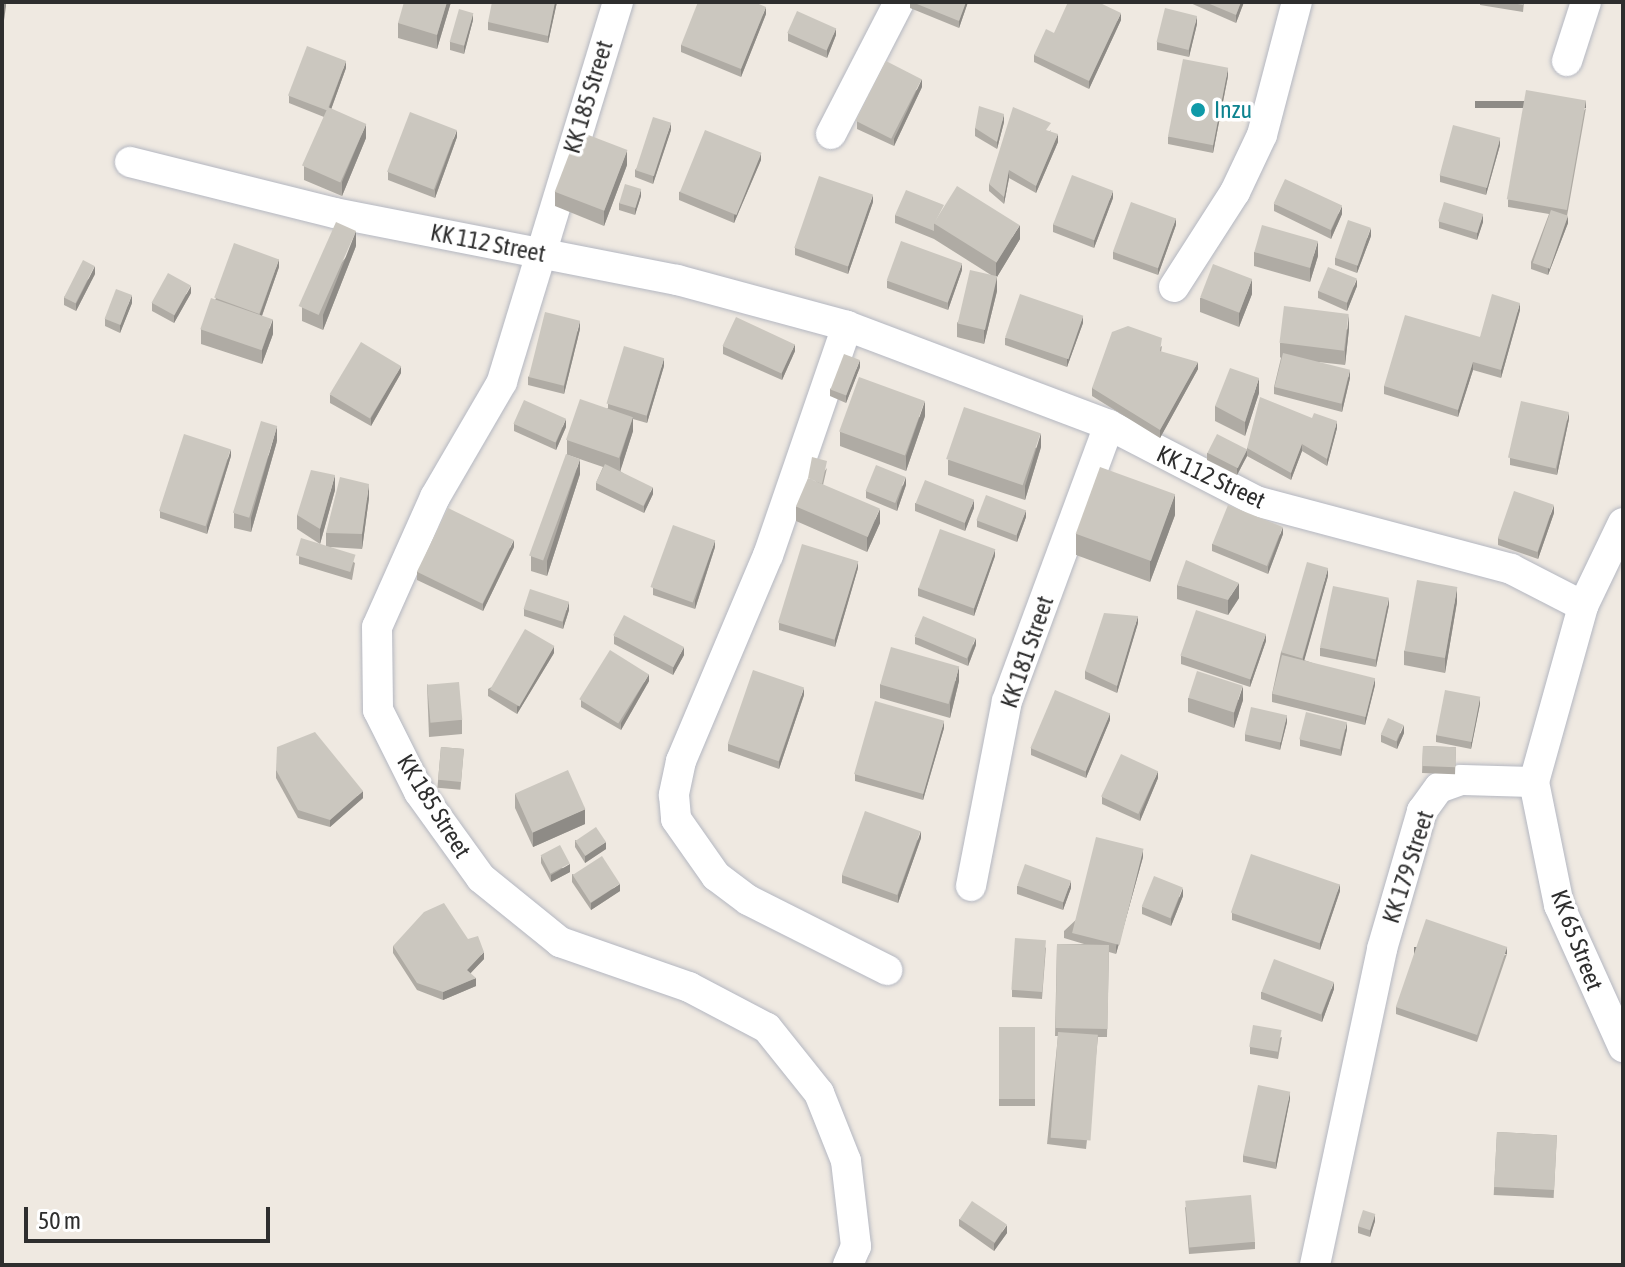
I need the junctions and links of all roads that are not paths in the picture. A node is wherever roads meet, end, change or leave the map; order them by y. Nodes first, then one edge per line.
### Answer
1 (618, 2) edge
2 (899, 2) edge
3 (1297, 2) edge
4 (1586, 2) edge
5 (1567, 61) dead end
6 (831, 134) dead end
7 (130, 162) dead end
8 (539, 253) junction
9 (1174, 287) dead end
10 (847, 326) junction
11 (1109, 425) junction
12 (1623, 523) edge
13 (1583, 606) junction
14 (1534, 782) junction
15 (971, 886) dead end
16 (887, 970) dead end
17 (1623, 1047) edge
18 (848, 1265) edge
19 (1315, 1265) edge

1 - 8 street, KK 185 Street
2 - 6 street
3 - 9 street
4 - 5 street
7 - 8 street, KK 112 Street
8 - 10 street, KK 112 Street
8 - 18 street, KK 185 Street
10 - 11 street, KK 112 Street
10 - 16 street
11 - 13 street, KK 112 Street
11 - 15 street, KK 181 Street
12 - 13 street
13 - 14 street
14 - 17 street, KK 65 Street
14 - 19 street, KK 179 Street

